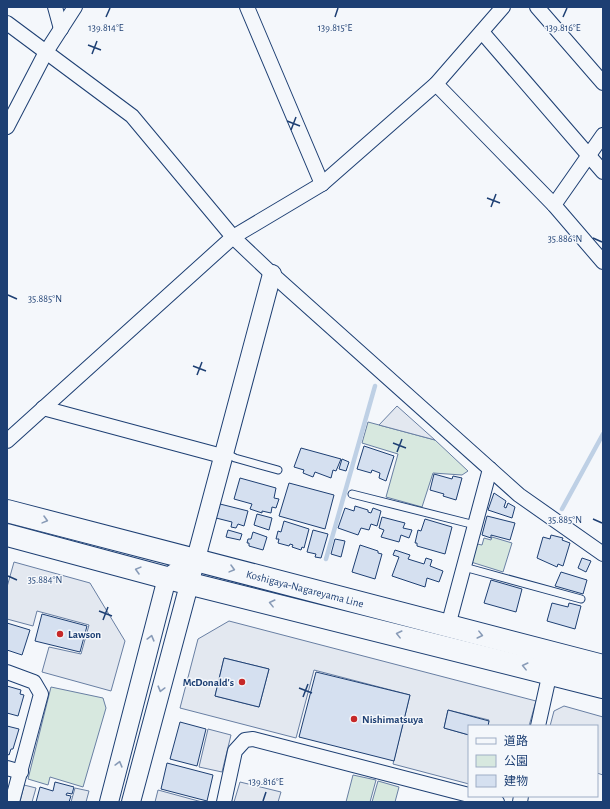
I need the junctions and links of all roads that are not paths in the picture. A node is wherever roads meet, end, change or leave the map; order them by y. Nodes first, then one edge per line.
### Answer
1 (55, 7) edge
2 (75, 7) edge
3 (247, 7) edge
4 (503, 7) edge
5 (537, 7) edge
6 (7, 23) edge
7 (61, 29) junction
8 (482, 32) junction
9 (46, 52) junction
10 (603, 82) edge
11 (436, 84) junction
12 (7, 128) edge
13 (603, 135) edge
14 (588, 155) junction
15 (603, 172) edge
16 (322, 184) junction
17 (554, 205) junction
18 (233, 237) junction
19 (603, 262) edge
20 (272, 274) junction
21 (43, 408) junction
22 (7, 441) edge
23 (223, 454) junction
24 (490, 469) junction
25 (278, 470) dead end
26 (352, 494) dead end
27 (7, 511) edge
28 (474, 526) junction
29 (7, 535) edge
30 (603, 554) edge
31 (195, 560) junction
32 (464, 567) junction
33 (167, 578) junction
34 (189, 583) junction
35 (581, 599) dead end
36 (448, 626) junction
37 (603, 666) edge
38 (7, 672) edge
39 (550, 672) junction
40 (603, 687) edge
41 (538, 725) edge
42 (7, 768) edge
43 (21, 772) junction
44 (468, 795) edge
45 (478, 797) edge
46 (12, 802) edge
47 (109, 802) edge
48 (131, 802) edge
49 (224, 802) edge
50 (497, 802) edge

1 - 7 street
2 - 7 street
3 - 16 street
4 - 8 street
5 - 10 street
6 - 9 street
7 - 9 street
8 - 11 street
8 - 14 street
9 - 12 street
9 - 18 street
11 - 16 street
11 - 17 street
13 - 14 street
14 - 15 street
14 - 17 street
16 - 18 street
17 - 19 street
18 - 20 street
18 - 21 street
20 - 23 street
20 - 24 street
21 - 22 street
21 - 23 street
23 - 25 lane
23 - 31 street
24 - 28 street
24 - 30 street
26 - 28 lane
27 -> 31 main road, Koshigaya-Nagareyama Line
28 - 32 street
33 -> 29 main road, Koshigaya-Nagareyama Line
31 - 33 street
31 - 34 street
31 -> 36 main road, Koshigaya-Nagareyama Line
32 - 35 lane
32 - 36 street
33 - 34 main road, Koshigaya-Nagareyama Line
47 -> 33 street
39 -> 34 main road, Koshigaya-Nagareyama Line
34 -> 48 street
36 -> 37 main road, Koshigaya-Nagareyama Line
38 - 43 street
39 - 40 main road, Koshigaya-Nagareyama Line
39 - 41 street
42 - 43 street
43 - 46 street
44 - 49 street
45 - 50 street

